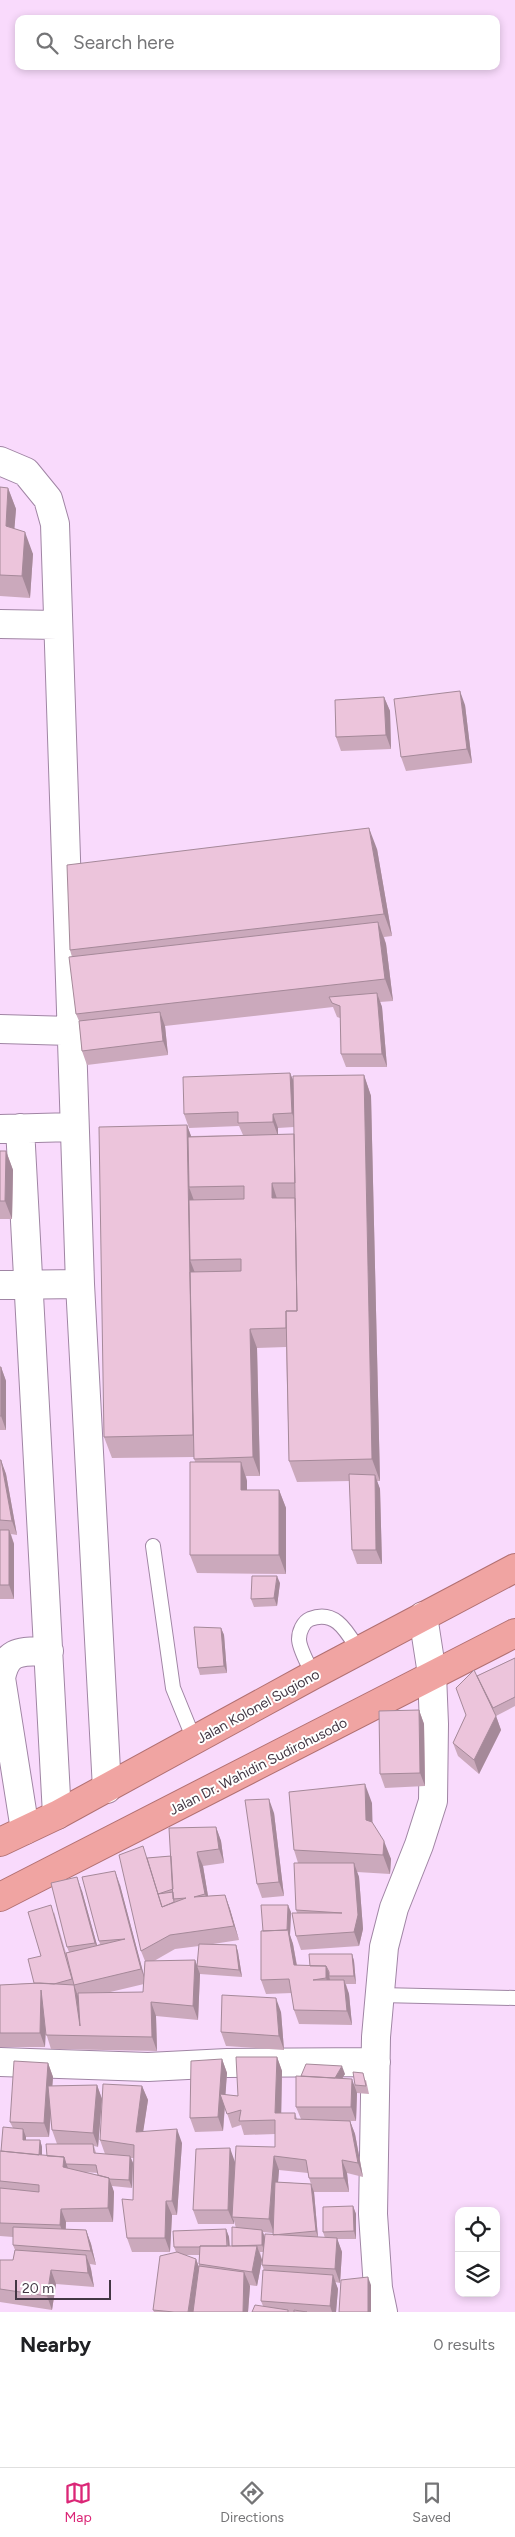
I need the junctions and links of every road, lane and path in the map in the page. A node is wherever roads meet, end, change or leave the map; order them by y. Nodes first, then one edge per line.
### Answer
1 (0, 461) edge
2 (0, 624) edge
3 (57, 625) junction
4 (0, 1029) edge
5 (71, 1030) junction
6 (74, 1127) junction
7 (10, 1129) edge
8 (80, 1284) junction
9 (29, 1285) junction
10 (0, 1286) edge
11 (153, 1546) dead end
12 (515, 1568) edge
13 (423, 1616) junction
14 (515, 1633) edge
15 (49, 1651) junction
16 (359, 1651) junction
17 (432, 1674) junction
18 (313, 1675) junction
19 (195, 1742) junction
20 (107, 1789) junction
21 (57, 1815) junction
22 (25, 1830) junction
23 (0, 1842) edge
24 (0, 1898) edge
25 (380, 1996) junction
26 (515, 1998) edge
27 (0, 2062) edge
28 (376, 2062) junction
29 (383, 2312) edge

1 - 3 street
2 - 3 street
3 - 5 street
4 - 5 street
5 - 6 street
6 - 7 street
6 - 8 street
7 - 9 street
8 - 9 street
8 - 20 street
9 - 10 street
9 - 15 street
11 - 19 lane
12 - 13 highway, Jalan Kolonel Sugiono
13 - 16 highway, Jalan Kolonel Sugiono
13 - 17 street
14 - 17 highway, Jalan Dr. Wahidin Sudirohusodo
15 - 21 street
15 - 22 street
16 - 18 highway, Jalan Kolonel Sugiono
16 - 18 lane
17 - 24 highway, Jalan Dr. Wahidin Sudirohusodo
17 - 25 street
18 - 19 highway, Jalan Kolonel Sugiono
19 - 20 highway, Jalan Kolonel Sugiono
20 - 21 highway, Jalan Kolonel Sugiono
21 - 22 highway, Jalan Kolonel Sugiono
22 - 23 highway, Jalan Kolonel Sugiono
25 - 26 lane
25 - 28 street
27 - 28 street
28 - 29 street

